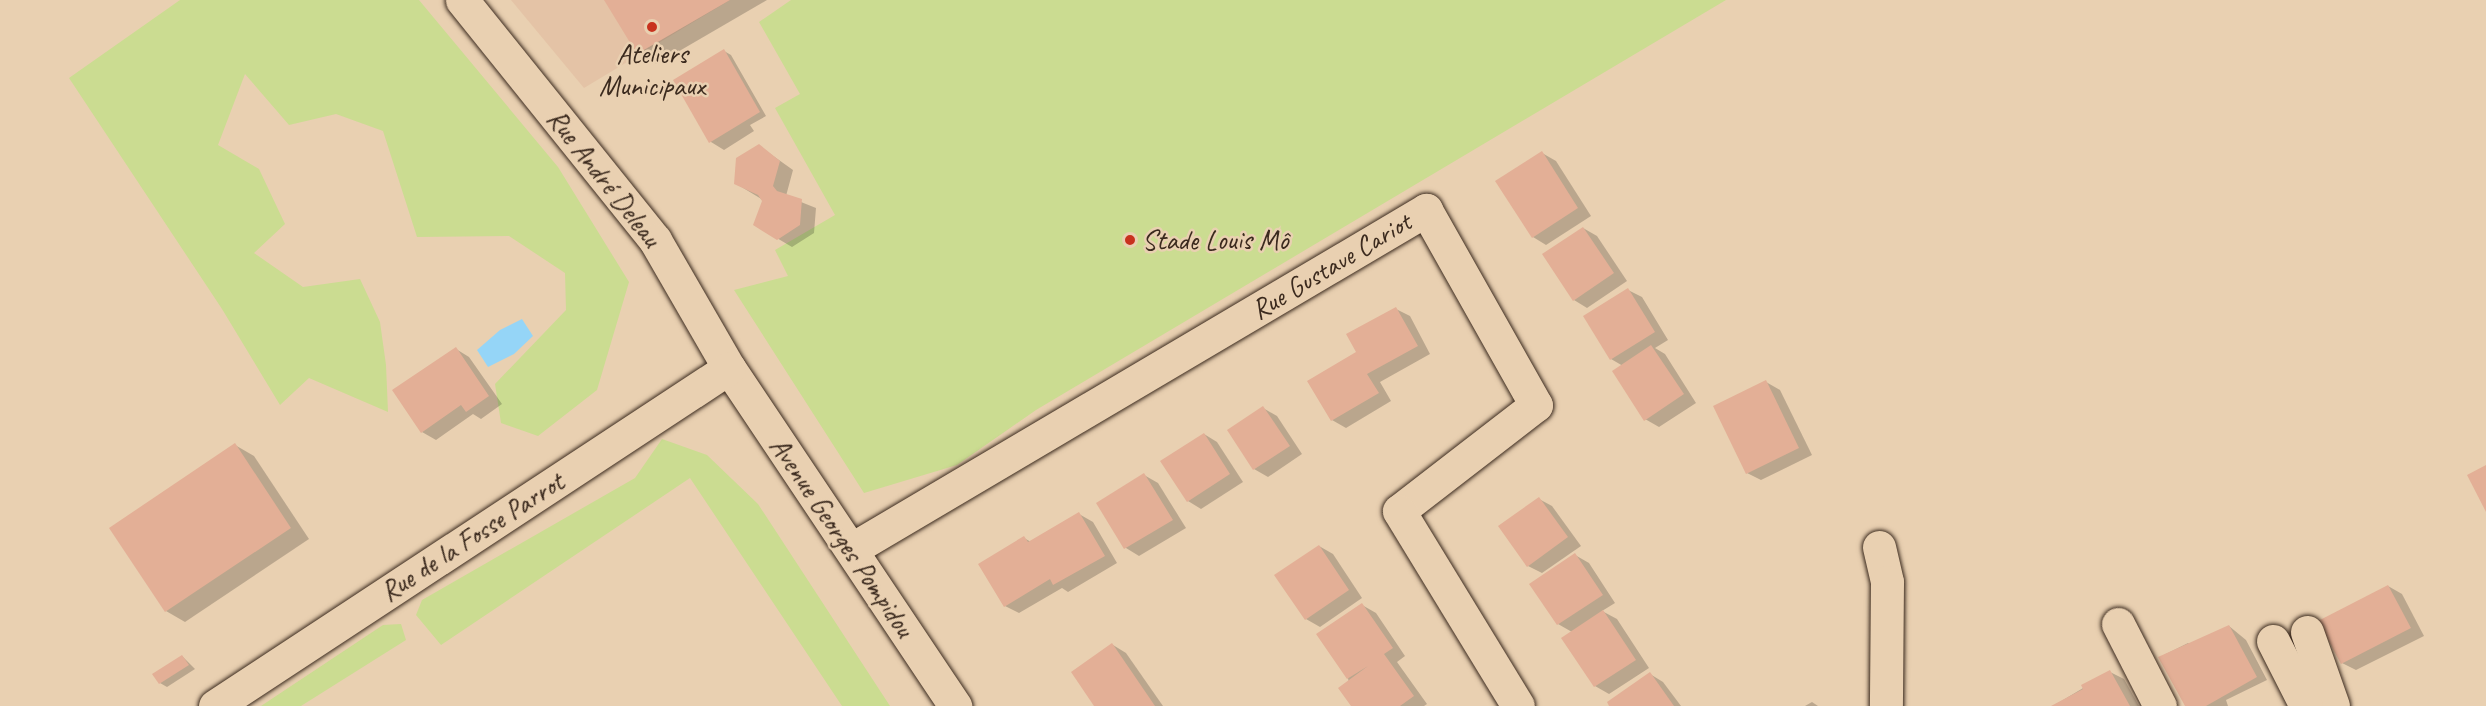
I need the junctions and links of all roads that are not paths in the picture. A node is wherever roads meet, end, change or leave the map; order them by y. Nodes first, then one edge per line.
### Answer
1 (462, 0) edge
2 (729, 368) junction
3 (1879, 547) dead end
4 (852, 549) junction
5 (2118, 624) dead end
6 (2307, 632) dead end
7 (2272, 641) dead end
8 (215, 706) edge
9 (955, 706) edge
10 (1518, 706) edge
11 (1886, 706) edge
12 (2160, 706) edge
13 (2306, 706) edge
14 (2333, 706) edge

1 - 2 street, Rue André Deleau
2 - 4 street, Avenue Georges Pompidou
2 - 8 street, Rue de la Fosse Parrot
3 - 11 street
4 - 9 street, Avenue Georges Pompidou
4 - 10 street, Rue Gustave Cariot
5 - 12 street
6 - 14 street
7 - 13 street

